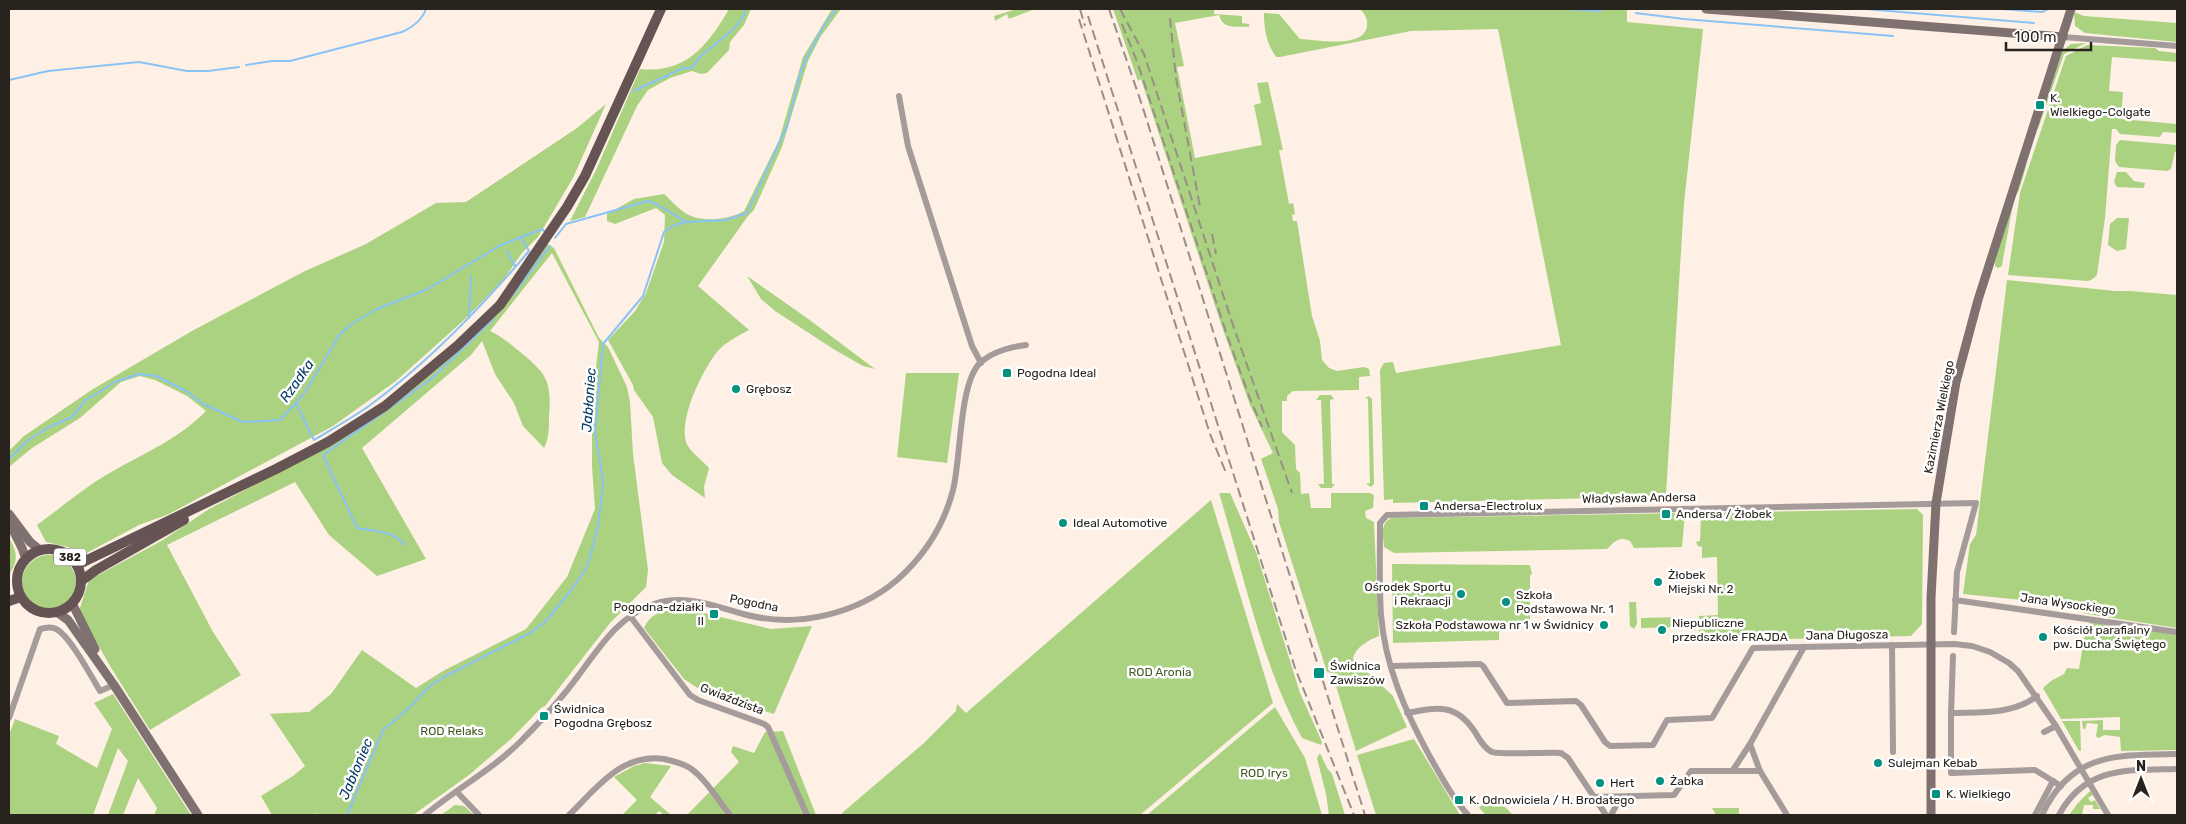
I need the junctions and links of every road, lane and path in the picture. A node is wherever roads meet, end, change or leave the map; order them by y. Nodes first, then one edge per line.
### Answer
1 (661, 9) edge
2 (1706, 9) edge
3 (2071, 9) edge
4 (2063, 37) junction
5 (2177, 46) edge
6 (899, 96) dead end
7 (1026, 344) dead end
8 (981, 362) junction
9 (211, 500) junction
10 (1936, 503) junction
11 (9, 514) edge
12 (9, 522) edge
13 (40, 550) junction
14 (26, 559) junction
15 (77, 565) junction
16 (81, 582) junction
17 (13, 584) edge
18 (22, 597) junction
19 (1955, 600) junction
20 (9, 601) edge
21 (72, 603) junction
22 (57, 612) junction
23 (630, 616) junction
24 (1954, 632) dead end
25 (2177, 632) edge
26 (1931, 644) junction
27 (1892, 645) junction
28 (1804, 647) junction
29 (1953, 656) dead end
30 (1391, 666) junction
31 (114, 685) junction
32 (2037, 696) junction
33 (1407, 713) junction
34 (1951, 713) junction
35 (9, 718) edge
36 (2056, 726) junction
37 (2044, 732) dead end
38 (1750, 744) junction
39 (1893, 752) dead end
40 (2177, 754) edge
41 (2081, 769) junction
42 (2177, 769) edge
43 (1733, 770) junction
44 (1760, 771) junction
45 (2053, 781) junction
46 (2088, 782) junction
47 (2061, 786) junction
48 (458, 792) junction
49 (1594, 797) junction
50 (1621, 797) junction
51 (198, 815) edge
52 (425, 815) edge
53 (479, 815) edge
54 (569, 815) edge
55 (730, 815) edge
56 (807, 815) edge
57 (1468, 815) edge
58 (1606, 815) edge
59 (1611, 815) edge
60 (1787, 815) edge
61 (1930, 815) edge
62 (2035, 815) edge
63 (2042, 815) edge
64 (2059, 815) edge
65 (2108, 815) edge

1 - 9 main road
2 - 4 street
3 - 4 street, Kazimierza Wielkiego
4 - 5 street
4 - 10 street, Kazimierza Wielkiego
6 - 8 street
7 - 8 street
8 - 23 street, Pogodna
9 - 15 main road
9 - 16 main road
10 - 19 street
10 - 26 street, Kazimierza Wielkiego
10 - 30 street, Władysława Andersa
11 - 13 street, 382
12 - 14 street
13 - 14 main road, 382
13 - 15 main road, 382
14 - 17 main road
15 - 16 main road, 382
16 - 21 main road, 382
17 - 18 main road
18 - 20 main road
18 - 22 main road
19 - 24 street
19 - 25 street, Jana Wysockiego
21 - 22 main road
21 - 31 street
22 - 31 street
23 - 48 street, Pogodna
23 - 56 street, Gwiaździsta
26 - 27 street, Jana Długosza
26 - 32 street, Jana Długosza
26 - 61 street, Kazimierza Wielkiego
27 - 28 street, Jana Długosza
27 - 39 street
28 - 30 street, Jana Długosza
28 - 38 street
29 - 34 street
30 - 33 street
31 - 35 street
31 - 51 street
32 - 34 street
32 - 36 street, Jana Długosza
33 - 49 street
33 - 57 street
34 - 45 street
36 - 37 street
36 - 41 street, Jana Długosza
38 - 43 street
38 - 44 street
40 - 41 street
41 - 46 street, Jana Długosza
41 - 47 street
42 - 46 street
43 - 44 street
43 - 50 street
44 - 60 street
45 - 47 street
45 - 62 street
46 - 64 street
46 - 65 street, Jana Długosza
47 - 63 street
48 - 52 street, Pogodna
48 - 53 street
49 - 50 street
49 - 58 street
50 - 59 street
54 - 55 street

